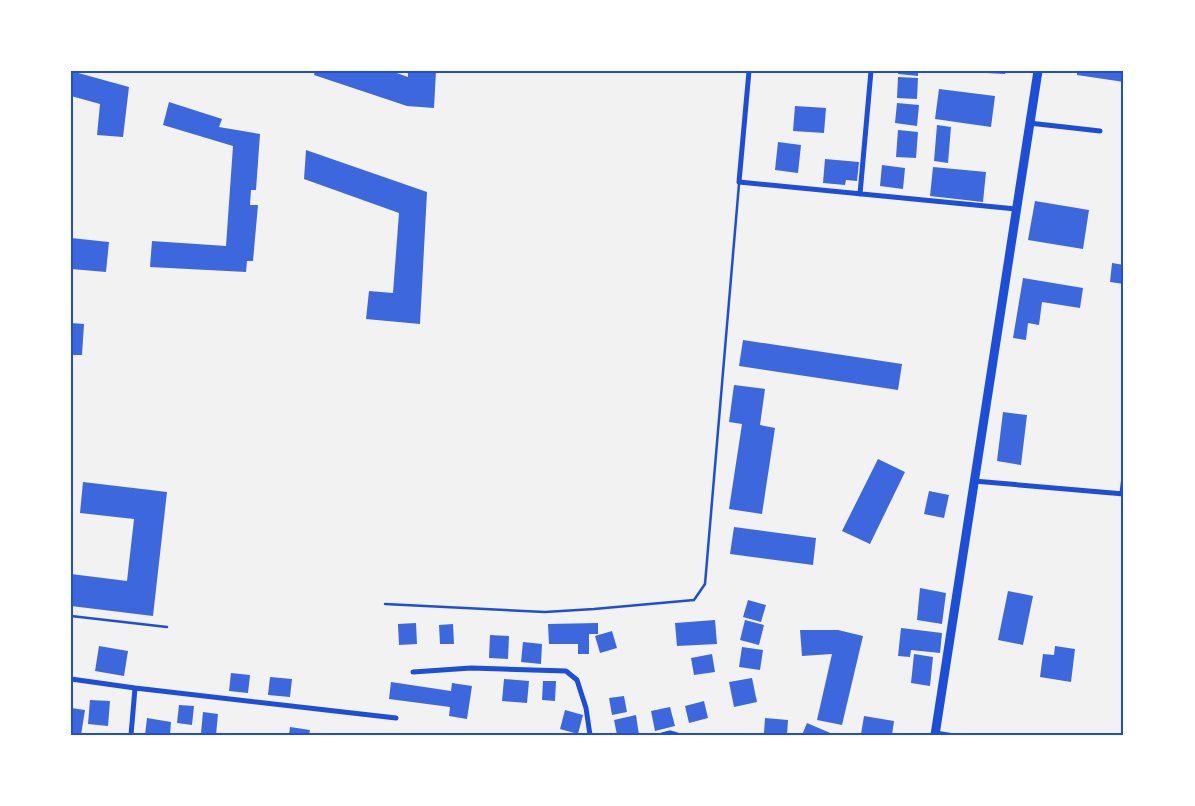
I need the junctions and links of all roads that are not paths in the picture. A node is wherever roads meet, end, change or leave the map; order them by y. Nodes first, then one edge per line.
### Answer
1 (749, 71) edge
2 (871, 71) edge
3 (1038, 71) edge
4 (1029, 122) junction
5 (1100, 131) dead end
6 (739, 182) junction
7 (860, 194) junction
8 (1016, 209) junction
9 (1124, 476) edge
10 (974, 481) junction
11 (1123, 493) edge
12 (385, 604) dead end
13 (71, 616) edge
14 (167, 627) dead end
15 (413, 672) dead end
16 (71, 679) edge
17 (135, 688) junction
18 (396, 718) dead end
19 (936, 733) edge
20 (132, 735) edge
21 (590, 735) edge
22 (662, 735) edge
23 (677, 735) edge
24 (956, 735) edge

1 - 6 street
2 - 7 street
3 - 4 main road
4 - 5 street
4 - 8 main road
6 - 7 street
6 - 12 lane
7 - 8 street
8 - 10 main road
9 - 11 street
10 - 11 street
10 - 19 main road
13 - 14 lane
15 - 21 street
16 - 17 street
17 - 18 street
17 - 20 street
19 - 24 lane
22 - 23 street

